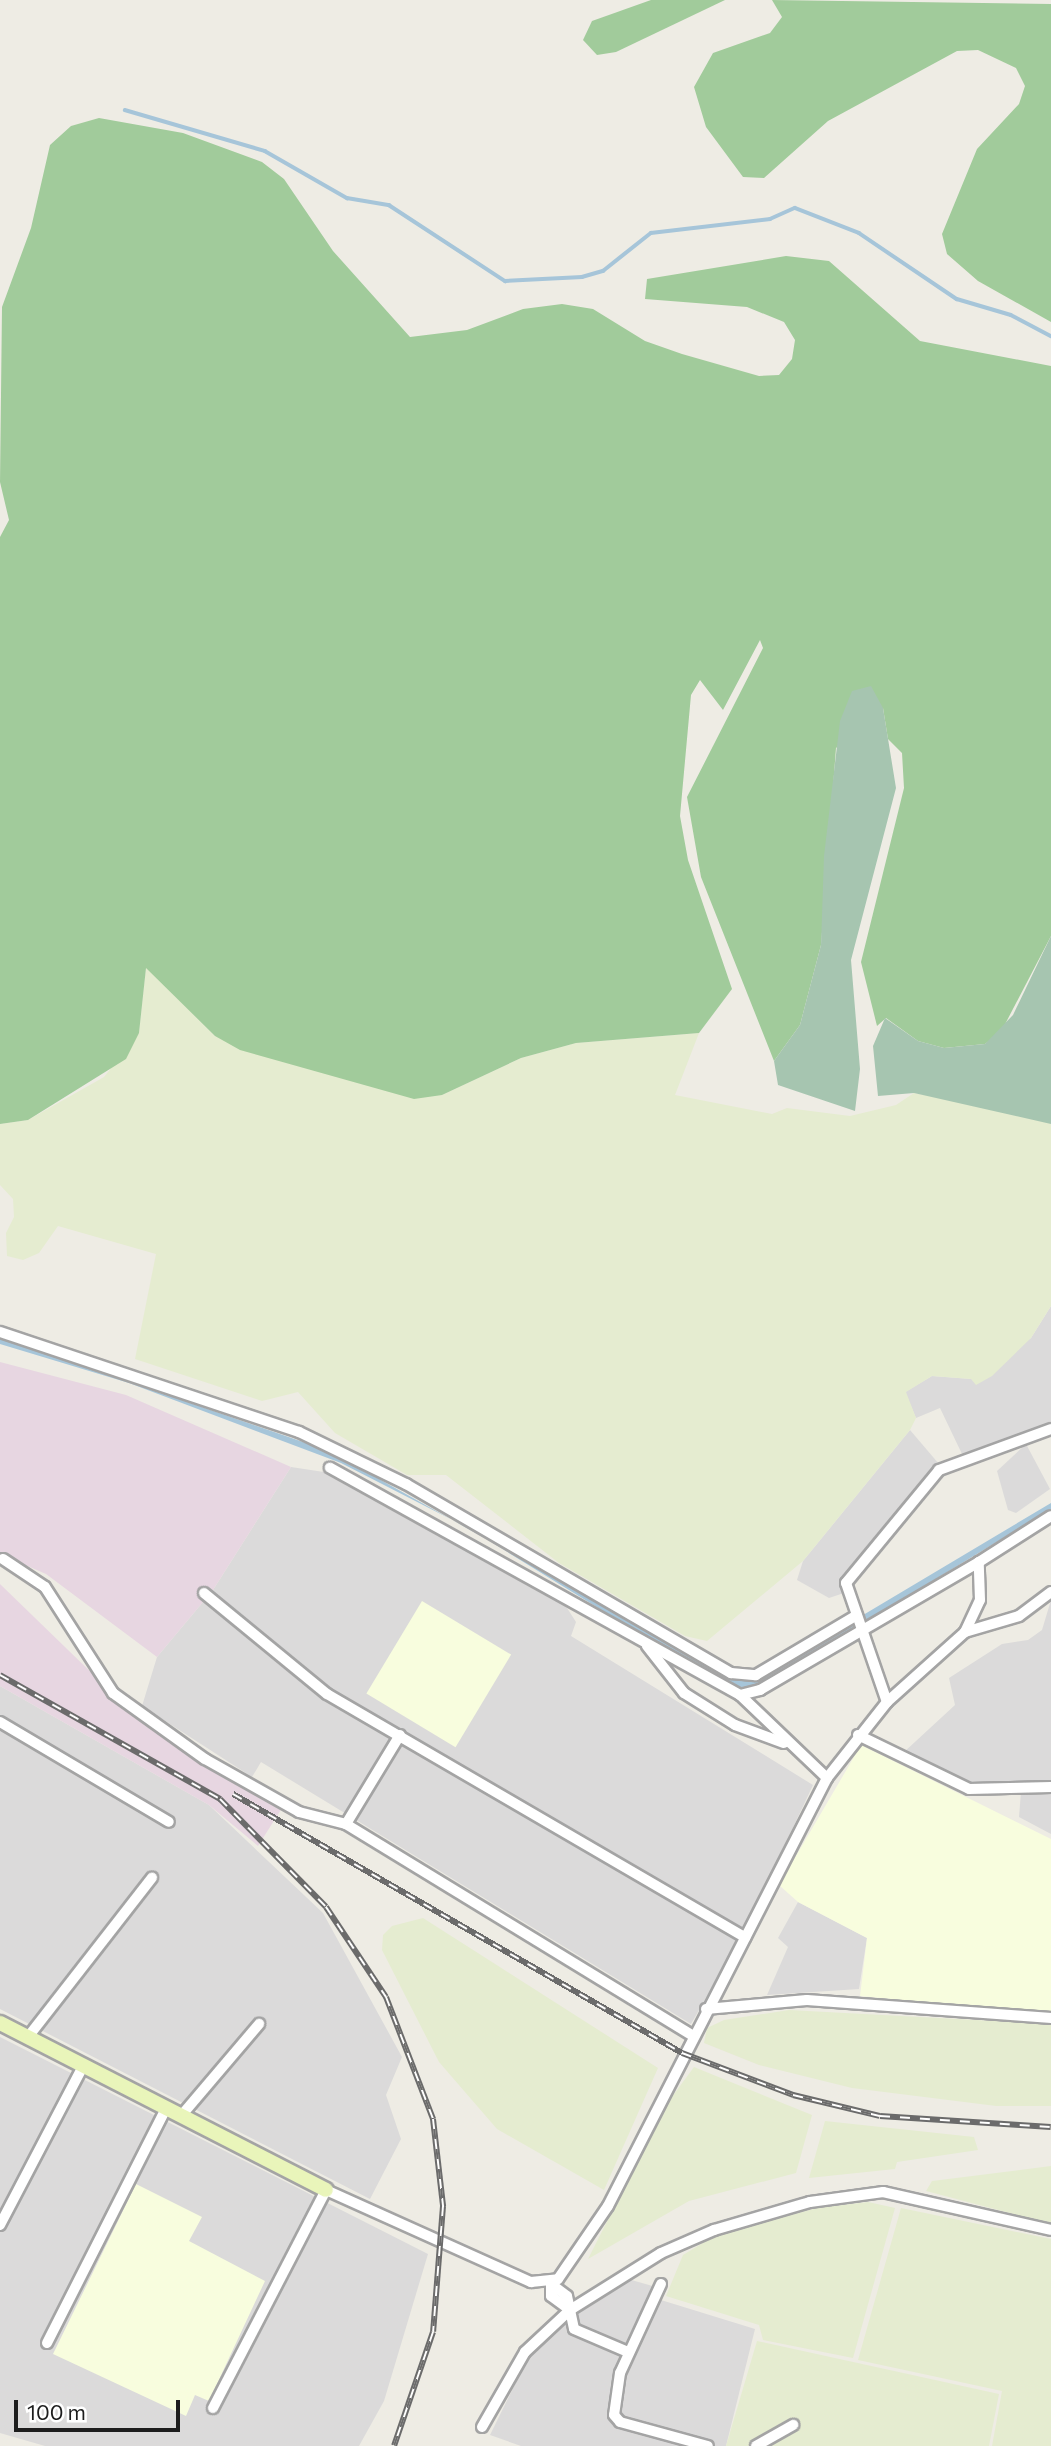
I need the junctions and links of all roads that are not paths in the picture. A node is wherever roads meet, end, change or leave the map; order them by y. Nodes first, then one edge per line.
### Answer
1 (0, 1332) edge
2 (1051, 1429) edge
3 (330, 1468) dead end
4 (1051, 1516) edge
5 (4, 1559) dead end
6 (979, 1562) junction
7 (1051, 1591) edge
8 (204, 1593) dead end
9 (860, 1621) junction
10 (965, 1632) junction
11 (645, 1644) junction
12 (740, 1695) junction
13 (887, 1702) junction
14 (0, 1722) edge
15 (400, 1735) junction
16 (858, 1735) junction
17 (787, 1744) junction
18 (827, 1778) junction
19 (1051, 1787) edge
20 (169, 1822) dead end
21 (346, 1824) junction
22 (152, 1878) dead end
23 (745, 1937) junction
24 (706, 2009) junction
25 (1051, 2018) edge
26 (0, 2023) edge
27 (259, 2024) dead end
28 (692, 2035) junction
29 (28, 2037) junction
30 (83, 2066) junction
31 (166, 2108) junction
32 (181, 2116) junction
33 (326, 2190) junction
34 (0, 2225) edge
35 (1051, 2230) edge
36 (551, 2284) junction
37 (662, 2284) dead end
38 (570, 2310) junction
39 (47, 2343) dead end
40 (628, 2352) junction
41 (213, 2408) dead end
42 (793, 2425) dead end
43 (482, 2427) dead end
44 (708, 2446) edge
45 (756, 2446) edge

1 - 9 street
2 - 9 street
3 - 11 street
4 - 6 street
5 - 21 street
6 - 9 street
6 - 10 street
7 - 10 street
8 - 15 street
9 - 12 street
9 - 13 street
10 - 13 street
11 - 12 street
11 - 17 street
12 - 17 street
13 - 16 street
14 - 20 street
15 - 21 street
15 - 23 street
16 - 18 street
16 - 19 street
17 - 18 street
18 - 23 street
21 - 28 street
22 - 29 street
23 - 24 street
24 - 25 street
24 - 28 street
26 - 29 street
27 - 32 street
28 - 36 street
29 - 30 street
30 - 31 street
30 - 34 street
31 - 32 street
31 - 39 street
32 - 33 street
33 - 36 street
33 - 41 street
35 - 38 street
36 - 38 street
37 - 40 street
38 - 40 street
38 - 43 street
40 - 44 street
42 - 45 street

